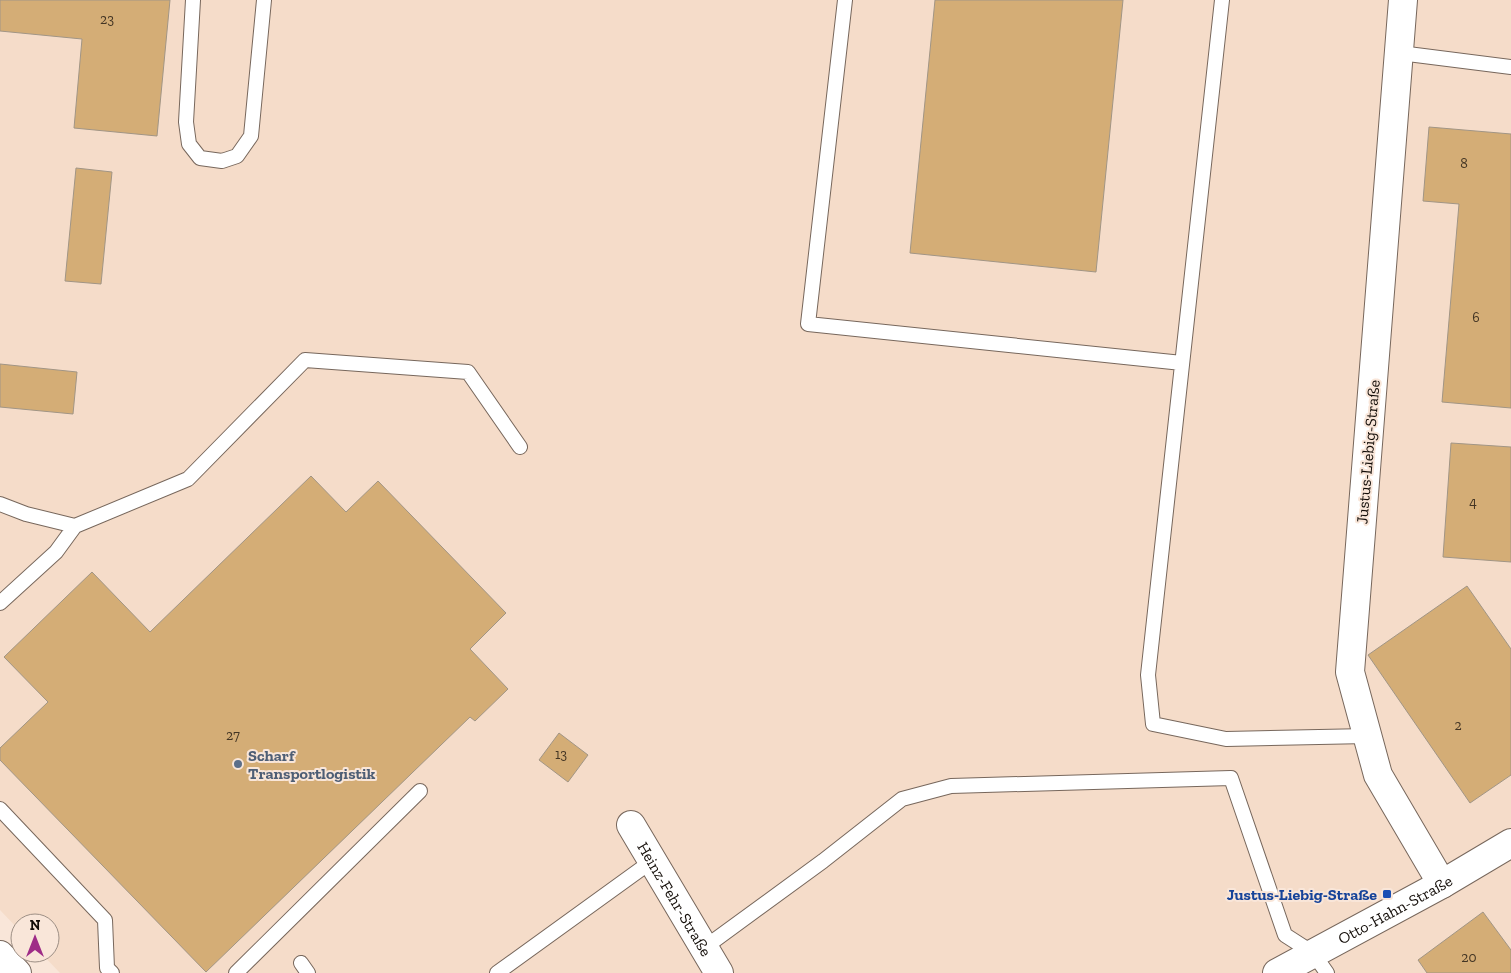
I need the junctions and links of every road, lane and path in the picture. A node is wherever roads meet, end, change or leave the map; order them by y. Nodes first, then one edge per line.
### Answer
1 (194, 0) edge
2 (264, 0) edge
3 (845, 0) edge
4 (1222, 0) edge
5 (1403, 0) edge
6 (1400, 53) junction
7 (1511, 67) edge
8 (1182, 363) junction
9 (520, 447) dead end
10 (0, 504) edge
11 (75, 526) junction
12 (0, 603) edge
13 (1368, 736) junction
14 (420, 791) dead end
15 (0, 809) edge
16 (631, 825) dead end
17 (1511, 843) edge
18 (652, 861) junction
19 (1442, 884) junction
20 (704, 948) junction
21 (0, 955) edge
22 (1320, 963) edge
23 (17, 973) edge
24 (112, 973) edge
25 (236, 973) edge
26 (497, 973) edge
27 (719, 973) edge
28 (1277, 973) edge

1 - 2 lane
3 - 8 lane
4 - 8 lane
5 - 6 street, Justus-Liebig-Straße
6 - 7 lane
6 - 13 street, Justus-Liebig-Straße
8 - 13 lane
9 - 11 lane
10 - 11 lane
11 - 12 lane
13 - 19 street, Justus-Liebig-Straße
14 - 25 lane
15 - 24 lane
16 - 18 street, Heinz-Fehr-Straße
17 - 19 street, Otto-Hahn-Straße
18 - 20 street, Heinz-Fehr-Straße
18 - 26 lane
19 - 22 street, Otto-Hahn-Straße
20 - 22 lane
20 - 27 street, Heinz-Fehr-Straße
21 - 23 street
22 - 28 street, Otto-Hahn-Straße

